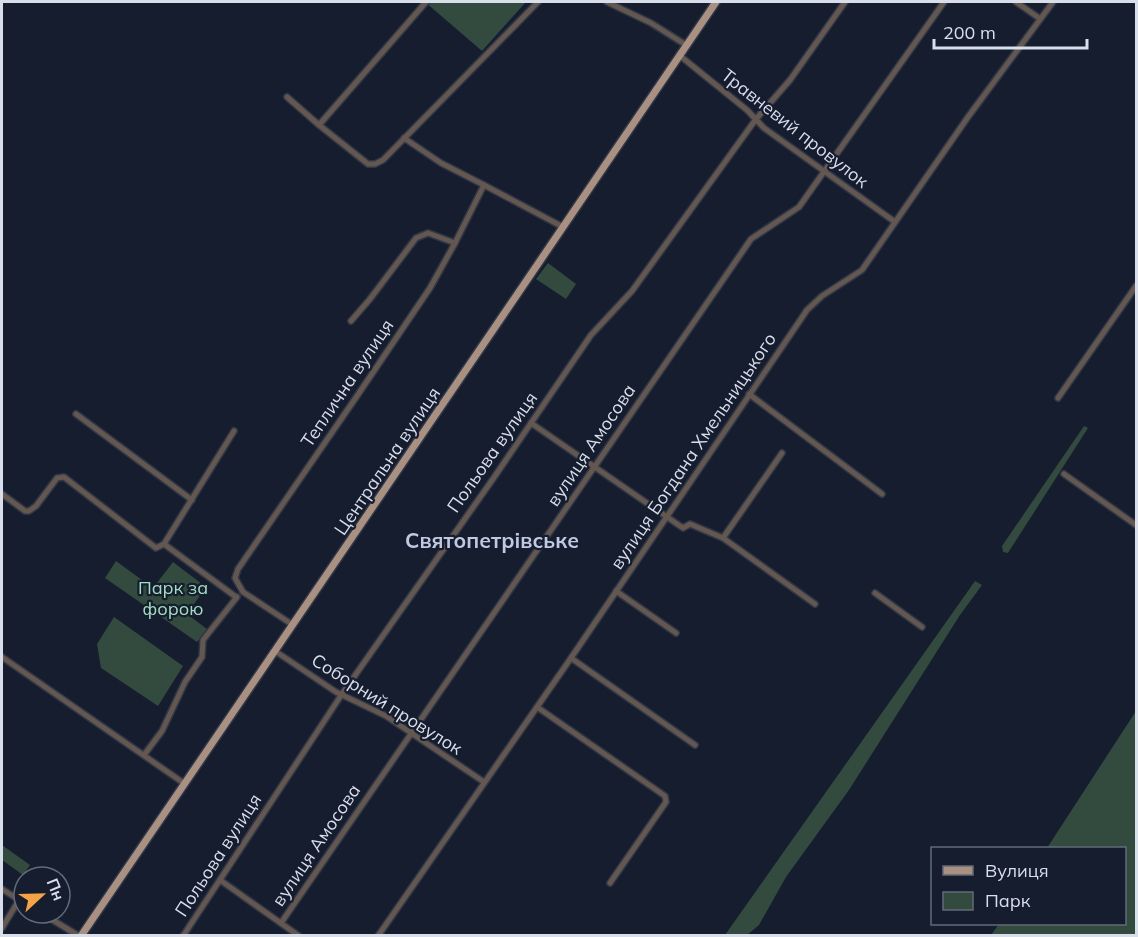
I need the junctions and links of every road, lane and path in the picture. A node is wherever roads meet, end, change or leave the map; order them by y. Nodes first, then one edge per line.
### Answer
1 (426, 2) edge
2 (538, 2) edge
3 (607, 2) edge
4 (716, 2) edge
5 (845, 2) edge
6 (944, 2) edge
7 (1016, 2) edge
8 (1053, 2) edge
9 (617, 4) edge
10 (1039, 18) junction
11 (686, 45) junction
12 (679, 56) junction
13 (286, 97) dead end
14 (756, 119) junction
15 (319, 125) junction
16 (404, 138) junction
17 (824, 172) junction
18 (484, 185) junction
19 (894, 222) junction
20 (563, 226) junction
21 (456, 243) junction
22 (1137, 286) edge
23 (351, 321) dead end
24 (749, 394) junction
25 (1058, 398) dead end
26 (76, 414) dead end
27 (531, 423) junction
28 (234, 431) dead end
29 (782, 453) dead end
30 (594, 466) junction
31 (1064, 474) dead end
32 (2, 494) edge
33 (882, 494) dead end
34 (192, 500) junction
35 (666, 516) junction
36 (1136, 524) edge
37 (723, 538) junction
38 (164, 544) junction
39 (616, 591) junction
40 (243, 592) junction
41 (875, 593) dead end
42 (236, 597) junction
43 (815, 604) dead end
44 (293, 625) junction
45 (922, 627) dead end
46 (676, 633) dead end
47 (275, 651) junction
48 (2, 657) edge
49 (571, 658) junction
50 (342, 694) junction
51 (537, 707) junction
52 (411, 733) junction
53 (695, 745) dead end
54 (144, 755) junction
55 (484, 782) junction
56 (185, 784) junction
57 (220, 880) junction
58 (610, 883) dead end
59 (12, 914) edge
60 (281, 923) junction
61 (61, 925) edge
62 (2, 928) edge
63 (80, 936) edge
64 (183, 936) edge
65 (299, 936) edge
66 (378, 936) edge

1 - 15 street
2 - 16 street
3 - 9 street
4 - 11 main road, Центральна вулиця
5 - 14 street, Польова вулиця
6 - 17 street, вулиця Амосова
7 - 10 street
8 - 10 street, вулиця Богдана Хмельницького
9 - 11 street
10 - 19 street, вулиця Богдана Хмельницького
11 - 12 main road, Центральна вулиця
12 - 14 street, Травневий провулок
12 - 20 main road, Центральна вулиця
13 - 15 street
14 - 17 street, Травневий провулок
14 - 27 street, Польова вулиця
15 - 16 street
16 - 18 street
17 - 19 street, Травневий провулок
17 - 30 street, вулиця Амосова
18 - 20 street
18 - 21 street, Теплична вулиця
19 - 24 street, вулиця Богдана Хмельницького
20 - 44 main road, Центральна вулиця
21 - 23 street
21 - 40 street, Теплична вулиця
22 - 25 street
24 - 33 street
24 - 35 street, вулиця Богдана Хмельницького
26 - 34 street
27 - 30 street
27 - 50 street, Польова вулиця
28 - 34 street
29 - 37 street
30 - 35 street
30 - 52 street, вулиця Амосова
31 - 36 street
32 - 38 street
34 - 38 street
35 - 37 street
35 - 39 street, вулиця Богдана Хмельницького
37 - 43 street
38 - 42 street
39 - 46 street
39 - 49 street, вулиця Богдана Хмельницького
40 - 42 street
40 - 44 street
41 - 45 street
42 - 54 street
44 - 47 main road, Центральна вулиця
47 - 50 street, Соборний провулок
47 - 56 main road, Центральна вулиця
48 - 54 street
49 - 51 street, вулиця Богдана Хмельницького
49 - 53 street
50 - 52 street, Соборний провулок
50 - 57 street, Польова вулиця
51 - 55 street, вулиця Богдана Хмельницького
51 - 58 street
52 - 55 street, Соборний провулок
52 - 60 street, вулиця Амосова
54 - 56 street
55 - 66 street, вулиця Богдана Хмельницького
56 - 63 main road, Центральна вулиця
57 - 60 street
57 - 64 street, Польова вулиця
59 - 62 street
60 - 65 street
61 - 63 street

